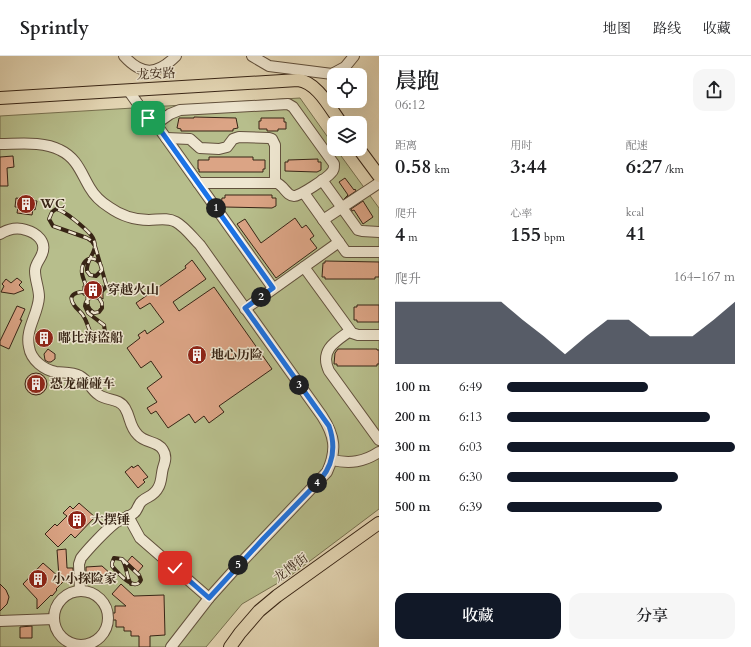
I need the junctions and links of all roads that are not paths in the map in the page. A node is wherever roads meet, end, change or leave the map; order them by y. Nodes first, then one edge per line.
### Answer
1 (124, 56) edge
2 (176, 56) edge
3 (252, 56) edge
4 (354, 56) edge
5 (128, 90) junction
6 (0, 98) edge
7 (335, 116) edge
8 (156, 124) junction
9 (166, 138) junction
10 (0, 144) edge
11 (364, 156) edge
12 (379, 176) edge
13 (322, 180) junction
14 (198, 183) junction
15 (275, 183) junction
16 (379, 183) edge
17 (304, 193) junction
18 (342, 207) junction
19 (323, 220) junction
20 (379, 232) edge
21 (0, 234) edge
22 (339, 242) junction
23 (326, 252) junction
24 (346, 252) junction
25 (379, 252) edge
26 (304, 267) junction
27 (273, 288) junction
28 (245, 308) junction
29 (350, 331) junction
30 (379, 335) edge
31 (379, 440) edge
32 (379, 452) edge
33 (332, 460) junction
34 (128, 516) junction
35 (379, 523) edge
36 (80, 591) junction
37 (209, 598) junction
38 (54, 619) junction
39 (0, 621) edge
40 (171, 647) edge
41 (230, 647) edge

1 - 2 lane
3 - 4 lane
5 - 6 main road, 龙安路
5 - 7 main road, 龙安路
5 - 8 lane
8 - 9 lane
8 - 13 lane
9 - 14 lane
9 - 15 lane
10 - 28 lane
11 - 12 main road
13 - 17 lane
13 - 18 lane
14 - 15 lane
14 - 27 lane
15 - 17 lane
16 - 18 lane
17 - 19 lane
18 - 19 lane
18 - 20 lane
19 - 22 lane
21 - 34 lane
22 - 23 lane
22 - 24 lane
23 - 24 lane
23 - 26 lane
24 - 25 lane
26 - 27 lane
26 - 29 lane
27 - 28 lane
28 - 33 lane
29 - 30 lane
29 - 31 lane
32 - 33 lane
33 - 37 lane
34 - 36 lane
34 - 37 lane
35 - 41 main road, 龙博街
36 - 38 lane
36 - 38 lane
37 - 40 lane
38 - 39 lane

